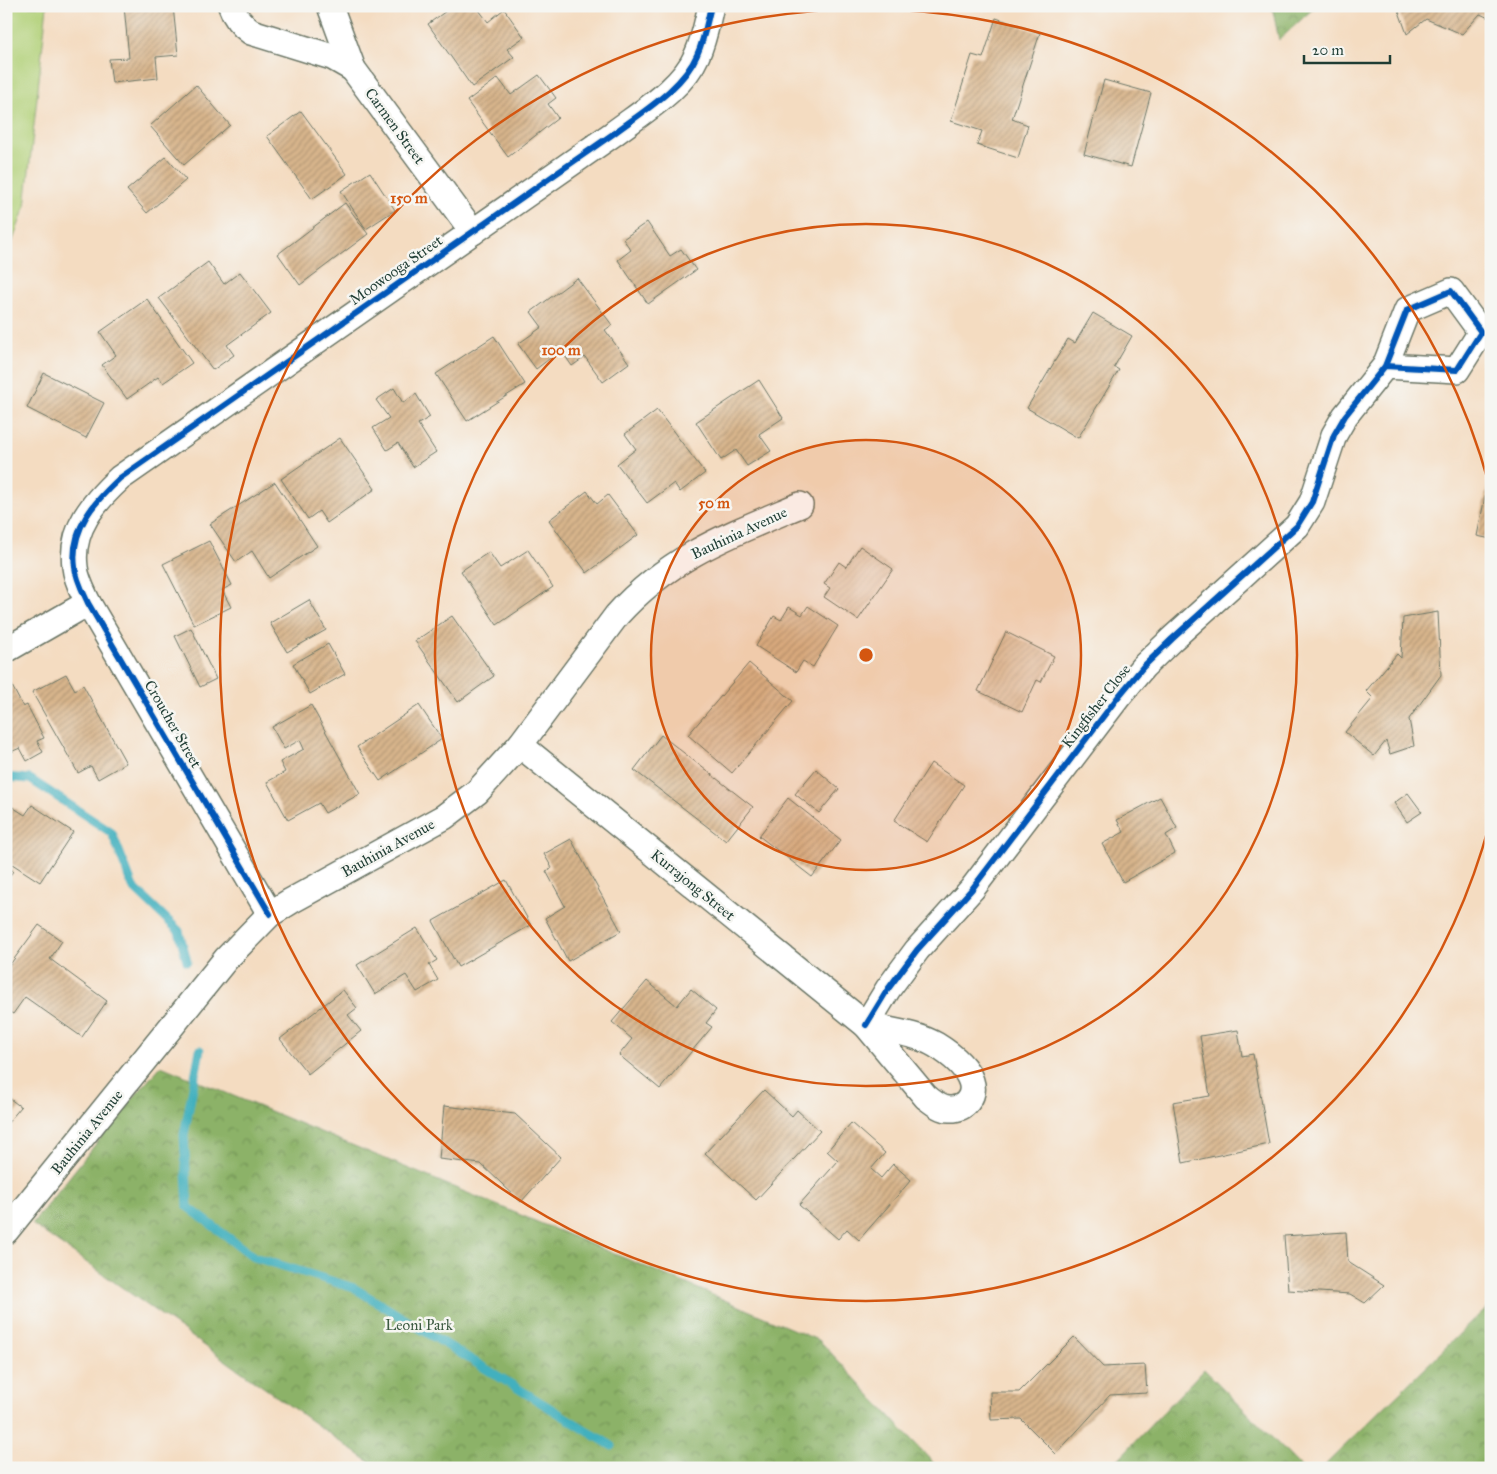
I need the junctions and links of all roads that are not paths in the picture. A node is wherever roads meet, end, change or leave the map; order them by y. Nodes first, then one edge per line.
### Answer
1 (232, 6) edge
2 (330, 6) edge
3 (711, 6) edge
4 (353, 69) junction
5 (473, 232) junction
6 (1386, 366) dead end
7 (800, 505) dead end
8 (76, 540) joint
9 (88, 603) junction
10 (6, 650) edge
11 (520, 745) junction
12 (270, 914) junction
13 (866, 1025) joint
14 (6, 1231) edge

1 - 4 street, Carmen Street
2 - 4 street, Carmen Street
3 - 5 street, Moowooga Street
4 - 5 street, Carmen Street
5 - 8 street, Moowooga Street
6 - 13 street, Kingfisher Close
7 - 11 street, Bauhinia Avenue
8 - 9 street, Croucher Street
9 - 10 street
9 - 12 street, Croucher Street
11 - 12 street, Bauhinia Avenue
11 - 13 street, Kurrajong Street
12 - 14 street, Bauhinia Avenue

